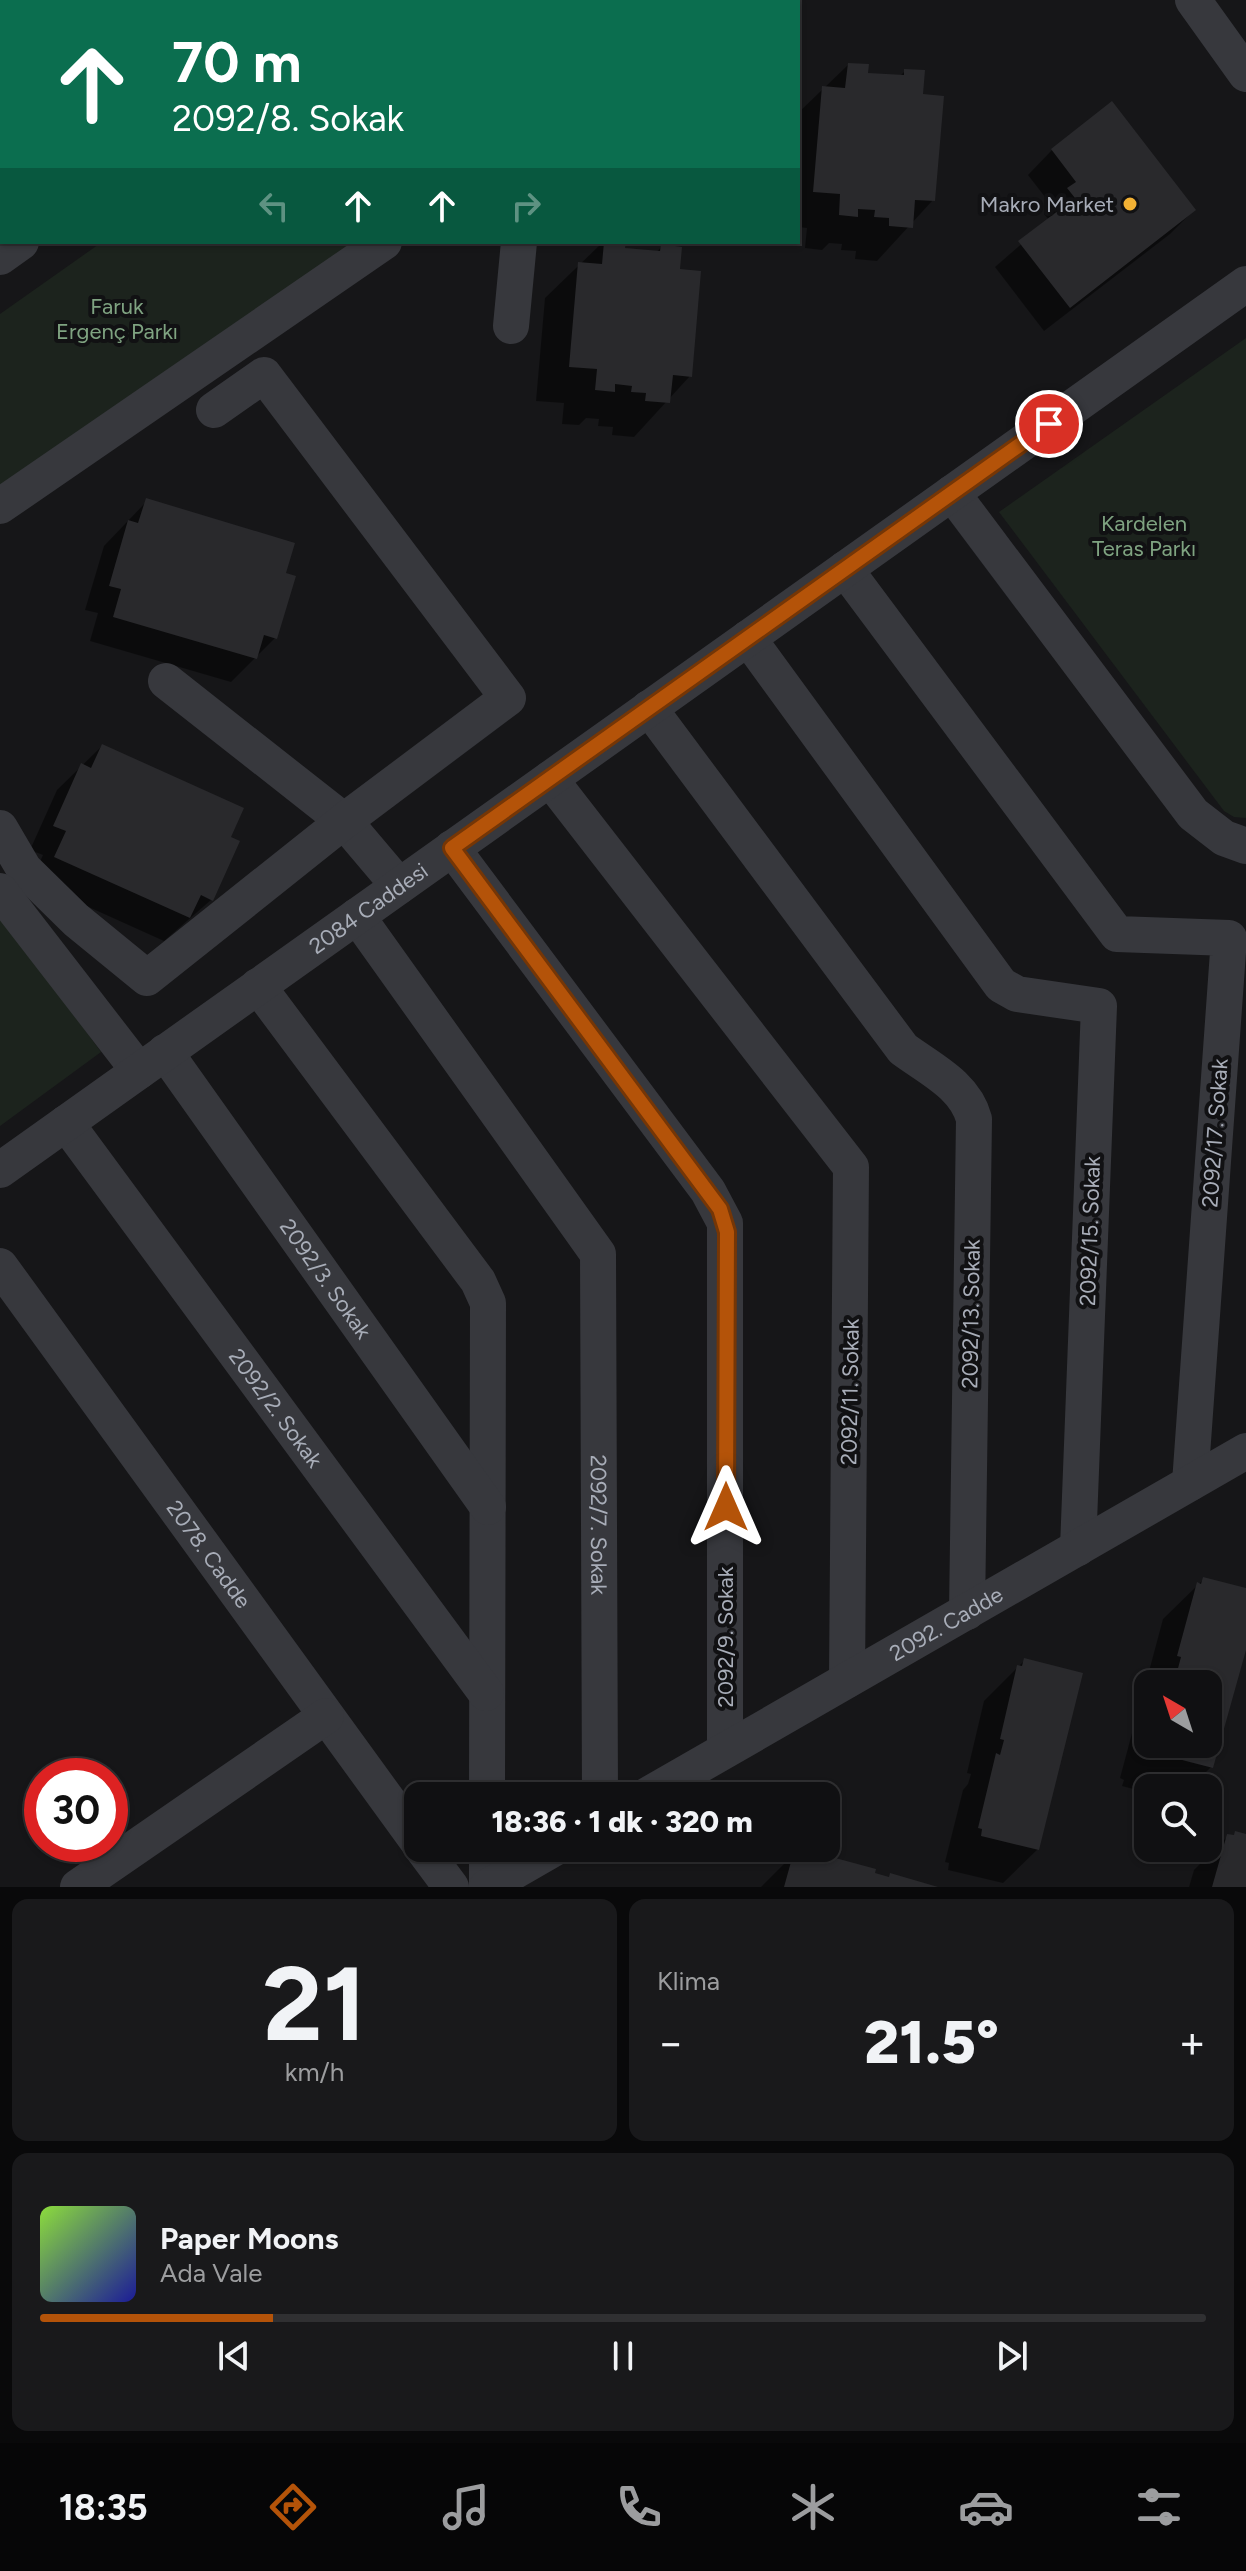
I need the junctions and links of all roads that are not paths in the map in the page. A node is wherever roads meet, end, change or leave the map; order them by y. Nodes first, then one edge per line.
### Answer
1 (1193, 0) edge
2 (1246, 74) edge
3 (18, 244) edge
4 (381, 244) edge
5 (519, 244) edge
6 (0, 257) edge
7 (1246, 284) edge
8 (511, 326) dead end
9 (214, 410) dead end
10 (952, 493) junction
11 (0, 506) edge
12 (845, 569) junction
13 (748, 638) junction
14 (166, 681) dead end
15 (649, 708) junction
16 (550, 779) junction
17 (344, 821) junction
18 (0, 828) edge
19 (1246, 846) edge
20 (452, 848) junction
21 (399, 886) junction
22 (0, 891) edge
23 (357, 916) junction
24 (258, 986) junction
25 (152, 1062) junction
26 (66, 1123) junction
27 (0, 1170) edge
28 (0, 1266) edge
29 (1246, 1451) edge
30 (1190, 1483) junction
31 (488, 1507) junction
32 (1078, 1548) junction
33 (967, 1612) junction
34 (847, 1680) junction
35 (486, 1693) junction
36 (326, 1716) junction
37 (725, 1750) junction
38 (487, 1782) edge
39 (600, 1782) edge
40 (670, 1782) edge
41 (404, 1823) edge
42 (432, 1862) edge
43 (487, 1862) edge
44 (531, 1862) edge
45 (78, 1887) edge
46 (451, 1887) edge
47 (487, 1887) edge

1 - 2 street
3 - 6 street
4 - 11 street
5 - 8 street
7 - 10 street, 2084 Caddesi
9 - 17 street
10 - 12 street, 2084 Caddesi
10 - 19 street
12 - 13 street, 2084 Caddesi
12 - 30 street, 2092/17. Sokak
13 - 15 street, 2084 Caddesi
13 - 32 street, 2092/15. Sokak
14 - 17 street
15 - 16 street, 2084 Caddesi
15 - 33 street, 2092/13. Sokak
16 - 20 street, 2084 Caddesi
16 - 34 street, 2092/11. Sokak
17 - 18 street
17 - 21 street
20 - 21 street, 2084 Caddesi
20 - 37 street, 2092/9. Sokak
21 - 23 street, 2084 Caddesi
22 - 25 street, 2092/3. Sokak
23 - 24 street, 2084 Caddesi
23 - 39 street, 2092/7. Sokak
24 - 25 street, 2084 Caddesi
24 - 31 street
25 - 26 street, 2084 Caddesi
25 - 31 street, 2092/3. Sokak
26 - 27 street, 2084 Caddesi
26 - 35 street, 2092/2. Sokak
28 - 36 street, 2078. Cadde
29 - 30 street, 2092. Cadde
30 - 32 street, 2092. Cadde
31 - 35 street
32 - 33 street, 2092. Cadde
33 - 34 street, 2092. Cadde
34 - 37 street, 2092. Cadde
35 - 38 street
36 - 41 street, 2078. Cadde
36 - 45 street
37 - 40 street, 2092. Cadde
42 - 46 street
43 - 47 street
44 - 47 street

